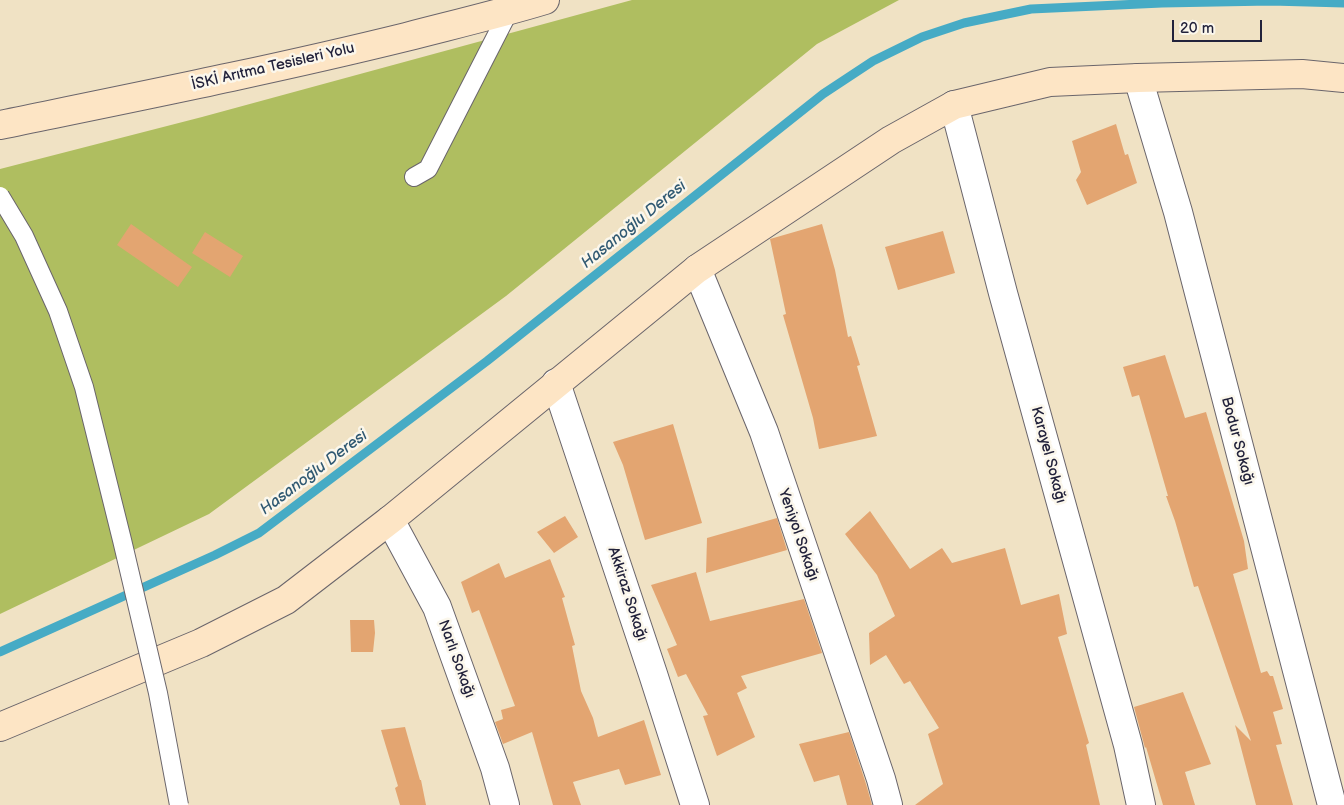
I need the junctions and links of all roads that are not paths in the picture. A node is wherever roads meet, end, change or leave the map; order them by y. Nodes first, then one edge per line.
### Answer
1 (545, 0) edge
2 (509, 11) junction
3 (1138, 78) junction
4 (1344, 78) edge
5 (954, 105) junction
6 (0, 125) edge
7 (414, 177) dead end
8 (0, 196) edge
9 (697, 269) junction
10 (556, 383) junction
11 (390, 520) junction
12 (0, 727) edge
13 (179, 805) edge
14 (505, 805) edge
15 (695, 805) edge
16 (888, 805) edge
17 (1142, 805) edge
18 (1332, 805) edge

1 - 2 street, İSKİ Arıtma Tesisleri Yolu
2 - 6 street, İSKİ Arıtma Tesisleri Yolu
2 - 7 lane
3 - 4 street
3 - 5 street
3 - 18 street, Bodur Sokağı
5 - 9 street
5 - 17 street, Karayel Sokağı
8 - 13 lane, bridge
9 - 10 street
9 - 16 street, Yeniyol Sokağı
10 - 11 street
10 - 15 street, Akkiraz Sokağı
11 - 12 street
11 - 14 street, Narlı Sokağı

